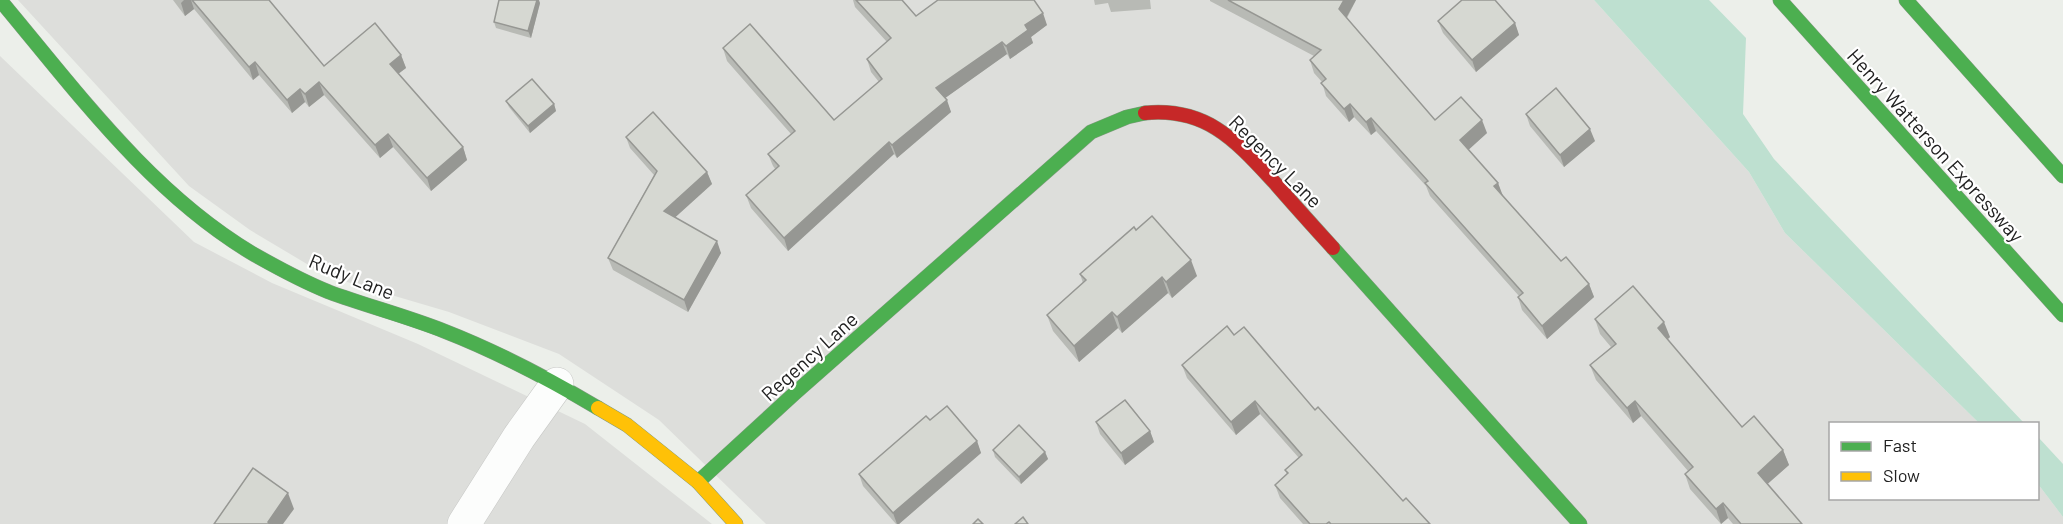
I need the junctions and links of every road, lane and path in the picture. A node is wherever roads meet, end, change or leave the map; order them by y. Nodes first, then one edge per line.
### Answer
1 (0, 0) edge
2 (1780, 0) edge
3 (1906, 0) edge
4 (2063, 176) edge
5 (2063, 315) edge
6 (557, 384) junction
7 (698, 482) junction
8 (464, 524) edge
9 (736, 524) edge
10 (1580, 524) edge

1 - 6 main road, Rudy Lane
2 - 5 main road, Henry Watterson Expressway
3 - 4 main road
6 - 7 main road, Rudy Lane
6 - 8 street
7 - 9 main road, Rudy Lane
7 - 10 main road, Regency Lane

